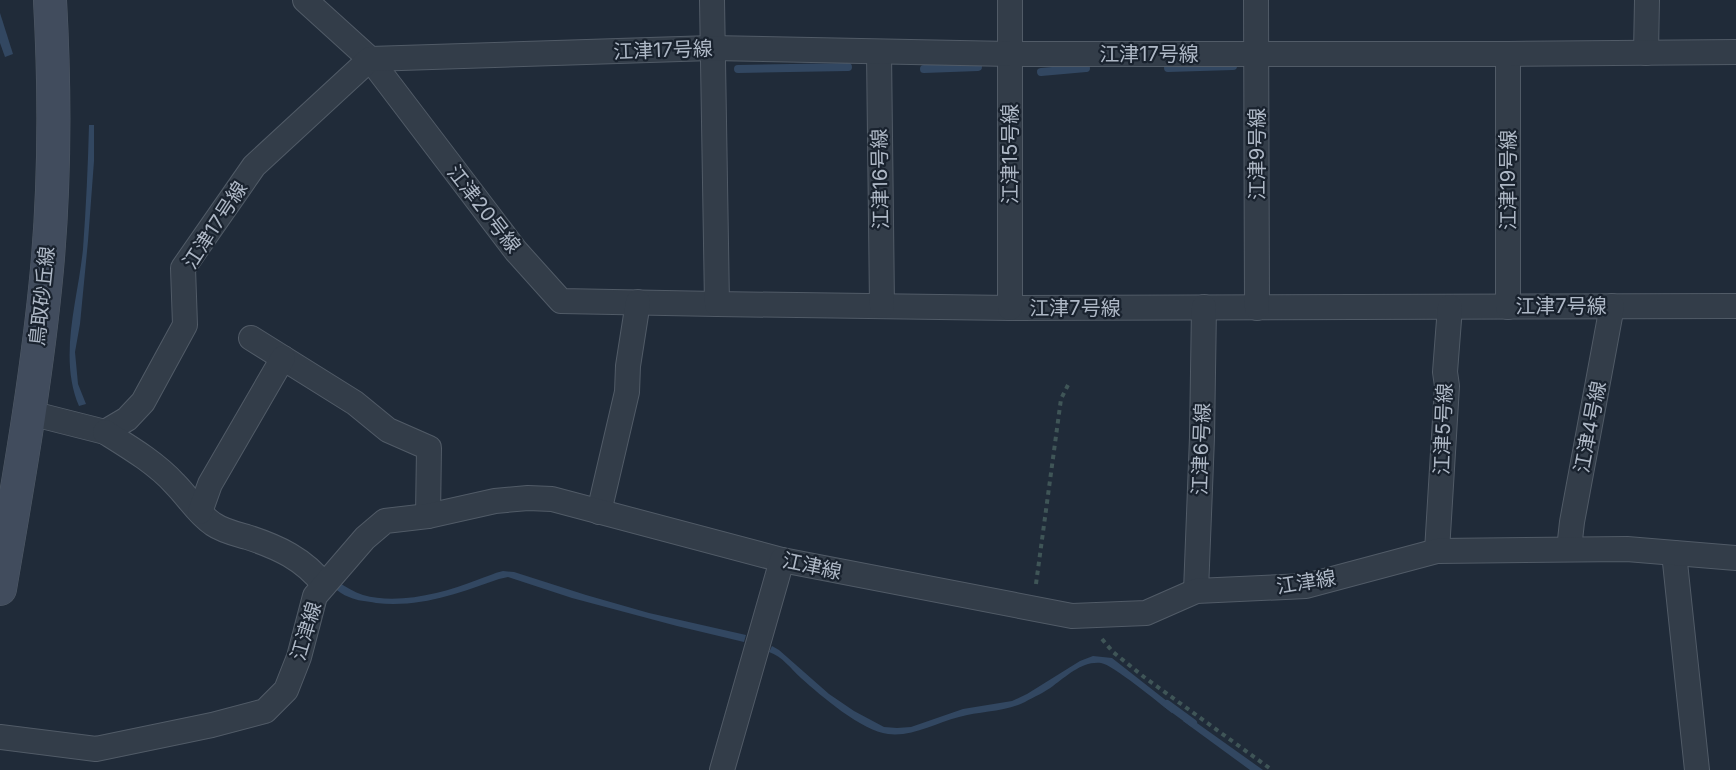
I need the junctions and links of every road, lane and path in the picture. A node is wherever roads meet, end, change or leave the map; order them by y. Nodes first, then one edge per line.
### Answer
1 (50, 0) edge
2 (305, 0) edge
3 (711, 0) edge
4 (1010, 0) edge
5 (1256, 0) edge
6 (1647, 0) edge
7 (712, 48) junction
8 (879, 52) junction
9 (1736, 52) edge
10 (1646, 53) junction
11 (1010, 54) junction
12 (1257, 54) junction
13 (1508, 54) junction
14 (370, 59) junction
15 (638, 302) junction
16 (717, 304) junction
17 (882, 306) junction
18 (1612, 306) junction
19 (1736, 306) edge
20 (1204, 307) junction
21 (1450, 307) junction
22 (1508, 307) junction
23 (1010, 308) junction
24 (1257, 308) junction
25 (251, 338) dead end
26 (284, 358) junction
27 (1068, 385) dead end
28 (30, 413) junction
29 (105, 432) junction
30 (200, 512) junction
31 (599, 512) junction
32 (428, 516) junction
33 (1569, 549) junction
34 (1437, 551) junction
35 (1674, 553) junction
36 (1736, 558) edge
37 (782, 560) junction
38 (324, 585) junction
39 (0, 589) edge
40 (1196, 591) junction
41 (1032, 609) junction
42 (1085, 616) junction
43 (0, 737) edge
44 (722, 770) edge
45 (1272, 770) edge
46 (1697, 770) edge

1 - 28 main road, 鳥取砂丘線
2 - 14 street, 江津20号線
3 - 7 street
4 - 11 street, 江津15号線
5 - 12 street, 江津9号線
6 - 10 street
7 - 8 street, 江津17号線
7 - 14 street, 江津17号線
7 - 16 street
8 - 11 street, 江津17号線
8 - 17 street, 江津16号線
9 - 10 street
10 - 13 street, 江津17号線
11 - 12 street, 江津17号線
11 - 23 street, 江津15号線
12 - 13 street, 江津17号線
12 - 24 street, 江津9号線
13 - 22 street, 江津19号線
14 - 15 street, 江津20号線
14 - 29 street, 江津17号線
15 - 16 street, 江津20号線
15 - 31 street
16 - 17 street, 江津7号線
17 - 23 street, 江津7号線
18 - 19 street, 江津7号線
18 - 22 street, 江津7号線
18 - 33 street, 江津4号線
20 - 23 street, 江津7号線
20 - 24 street, 江津7号線
20 - 40 street, 江津6号線
21 - 22 street, 江津7号線
21 - 24 street, 江津7号線
21 - 34 street, 江津5号線
25 - 26 street
26 - 30 street
26 - 32 street
27 - 41 path
28 - 29 street
28 - 39 main road, 鳥取砂丘線
29 - 30 street
30 - 38 street
31 - 32 street, 江津線
31 - 37 street, 江津線
32 - 38 street, 江津線
33 - 34 street, 江津線
33 - 35 street, 江津線
34 - 40 street, 江津線
35 - 36 street, 江津線
35 - 46 street
37 - 41 street, 江津線
37 - 44 street
38 - 43 street, 江津線
40 - 42 street, 江津線
41 - 42 street, 江津線
42 - 45 path

